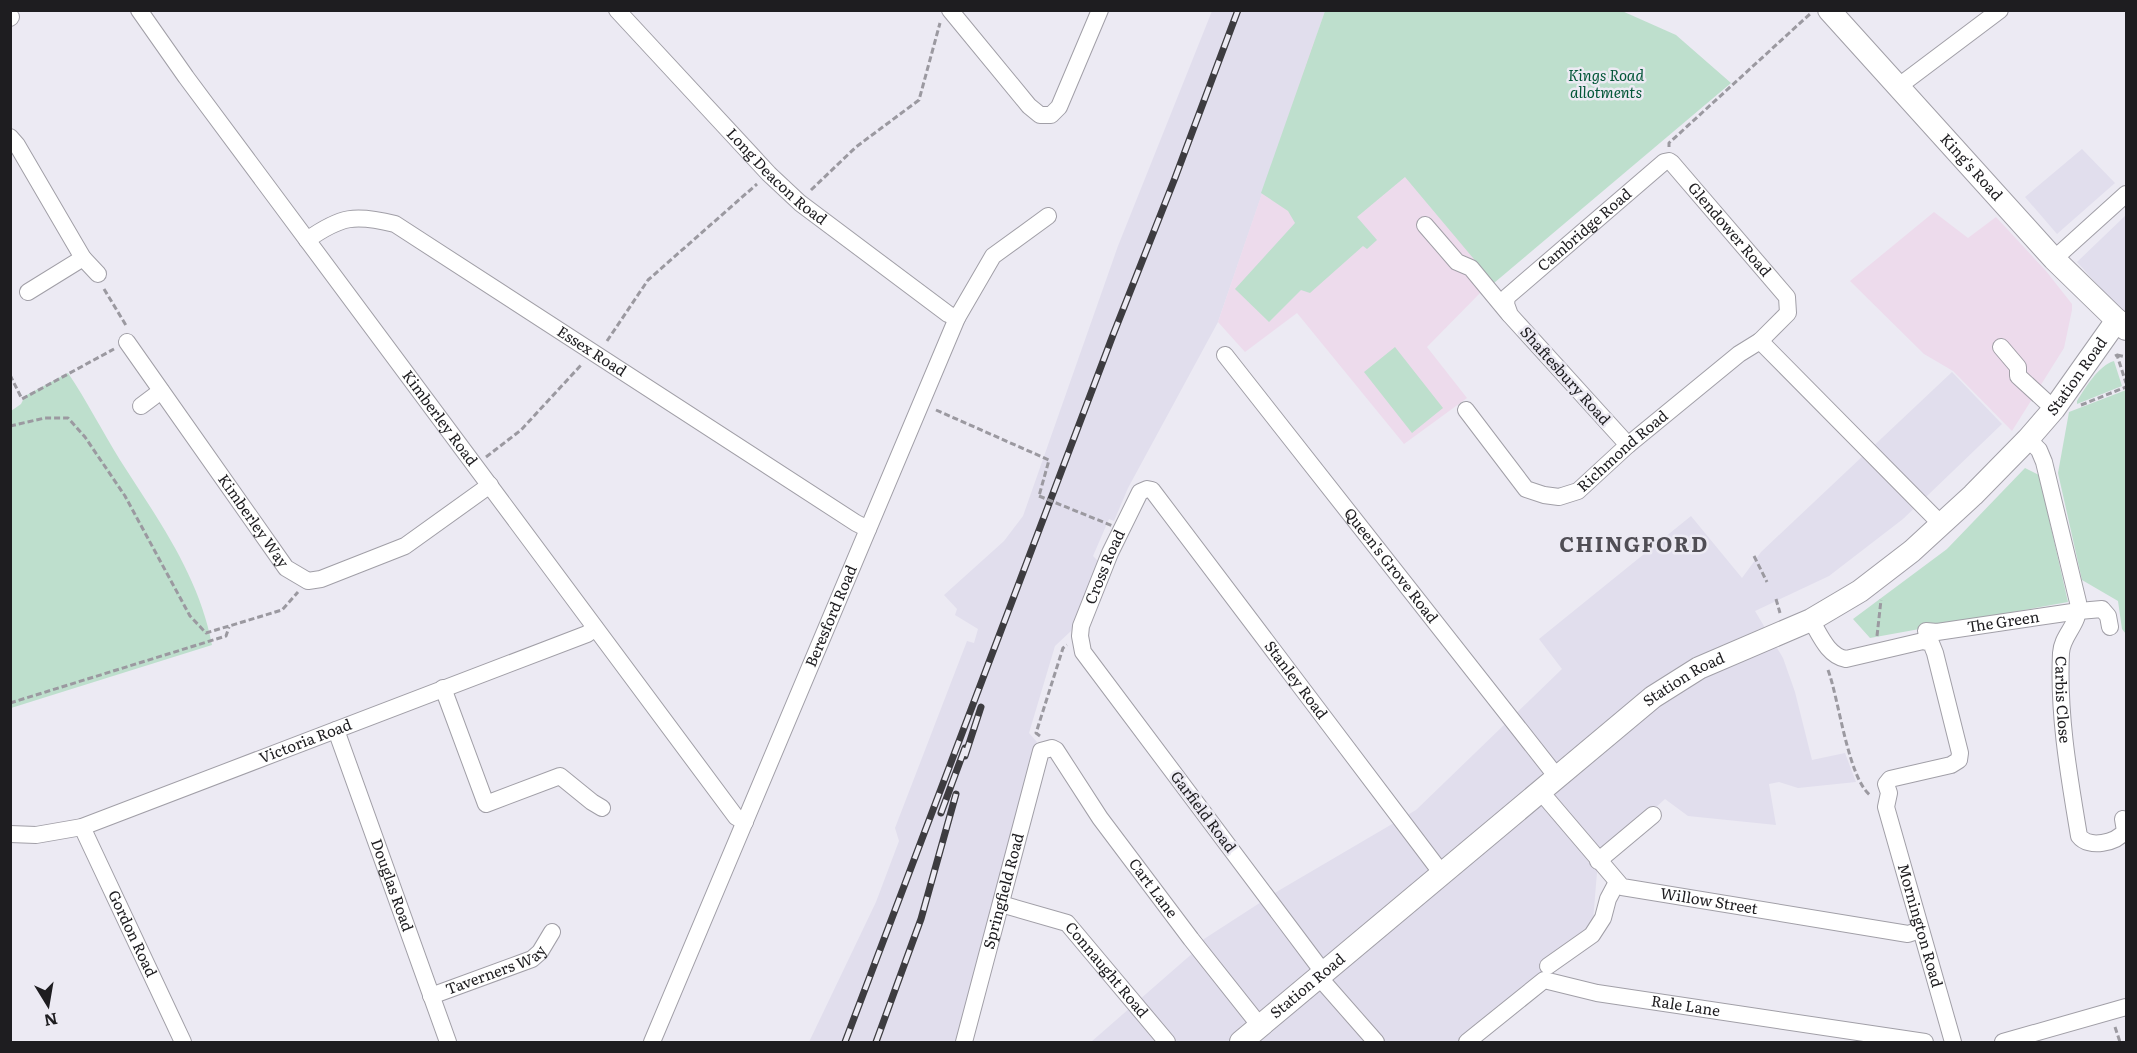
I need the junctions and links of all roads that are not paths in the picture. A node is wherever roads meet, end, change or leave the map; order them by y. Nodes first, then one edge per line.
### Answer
1 (139, 10) edge
2 (617, 10) edge
3 (1100, 10) edge
4 (2000, 10) edge
5 (1820, 12) edge
6 (946, 14) edge
7 (1899, 87) junction
8 (10, 137) edge
9 (1669, 161) joint
10 (2127, 194) edge
11 (1048, 216) dead end
12 (1425, 225) dead end
13 (307, 240) junction
14 (83, 258) junction
15 (2054, 259) junction
16 (98, 274) road end
17 (28, 292) dead end
18 (1789, 301) joint
19 (1508, 310) junction
20 (957, 318) junction
21 (2122, 325) edge
22 (1760, 341) junction
23 (127, 342) road end
24 (2001, 347) dead end
25 (1225, 355) dead end
26 (161, 391) junction
27 (141, 406) dead end
28 (1466, 410) dead end
29 (2050, 413) junction
30 (2028, 439) junction
31 (1628, 445) junction
32 (490, 485) junction
33 (1147, 489) joint
34 (1940, 523) junction
35 (868, 529) junction
36 (2079, 611) junction
37 (1811, 620) junction
38 (2110, 627) dead end
39 (595, 628) junction
40 (1926, 631) dead end
41 (1083, 652) joint
42 (443, 688) junction
43 (336, 730) junction
44 (1052, 748) joint
45 (1549, 784) junction
46 (602, 808) dead end
47 (1653, 815) dead end
48 (2123, 819) dead end
49 (745, 822) junction
50 (82, 827) junction
51 (10, 834) edge
52 (1598, 861) junction
53 (1443, 875) junction
54 (1617, 882) junction
55 (1001, 904) junction
56 (1920, 930) junction
57 (552, 932) dead end
58 (1548, 966) dead end
59 (1321, 974) junction
60 (431, 996) junction
61 (2127, 1007) edge
62 (1260, 1026) junction
63 (1952, 1040) edge
64 (183, 1042) edge
65 (448, 1042) edge
66 (652, 1042) edge
67 (964, 1042) edge
68 (1167, 1042) edge
69 (1241, 1042) edge
70 (1376, 1042) edge
71 (1467, 1042) edge
72 (1925, 1042) edge
73 (1935, 1042) edge
74 (2003, 1042) edge

1 - 13 street, Kimberley Road
2 - 20 street, Long Deacon Road
3 - 6 street
4 - 7 street
5 - 7 main road, King's Road
7 - 15 main road, King's Road
8 - 14 street
9 - 18 street, Glendower Road
9 - 19 street, Cambridge Road
10 - 15 street
11 - 20 street, Beresford Road
12 - 19 street, Shaftesbury Road
13 - 32 street, Kimberley Road
13 - 35 street, Essex Road
14 - 16 street
14 - 17 street
15 - 21 main road, King's Road
18 - 22 street, Richmond Road
19 - 31 street, Shaftesbury Road
20 - 35 street, Beresford Road
21 - 29 main road, Station Road
22 - 31 street, Richmond Road
22 - 34 street
23 - 26 street, Kimberley Way
24 - 29 street
25 - 45 street, Queen's Grove Road
26 - 27 street
26 - 32 street, Kimberley Way
28 - 31 street, Richmond Road
29 - 30 main road, Station Road
30 - 34 main road, Station Road
30 - 36 street
32 - 39 street, Kimberley Road
33 - 41 street, Cross Road
33 - 53 street, Stanley Road
34 - 37 main road, Station Road
35 - 49 street, Beresford Road
36 - 38 street, The Green
36 - 40 street, The Green
36 - 48 street, Carbis Close
37 - 45 main road, Station Road
37 - 56 street, Mornington Road
39 - 42 street, Victoria Road
39 - 49 street, Kimberley Road
41 - 59 street, Garfield Road
42 - 43 street, Victoria Road
42 - 46 street
43 - 50 street, Victoria Road
43 - 60 street, Douglas Road
44 - 55 street, Springfield Road
44 - 62 street, Cart Lane
45 - 52 street, Willow Street
45 - 53 main road, Station Road
47 - 52 street
49 - 66 street, Beresford Road
50 - 51 street, Victoria Road
50 - 64 street, Gordon Road
52 - 54 street, Willow Street
53 - 59 main road, Station Road
54 - 56 street, Willow Street
54 - 58 street
55 - 67 street, Springfield Road
55 - 68 street, Connaught Road
56 - 63 street, Mornington Road
57 - 60 street, Taverners Way
59 - 62 main road, Station Road
59 - 70 street, Garfield Road
60 - 65 street, Douglas Road
61 - 74 street
62 - 69 main road, Station Road
63 - 73 street
71 - 72 street, Rale Lane

